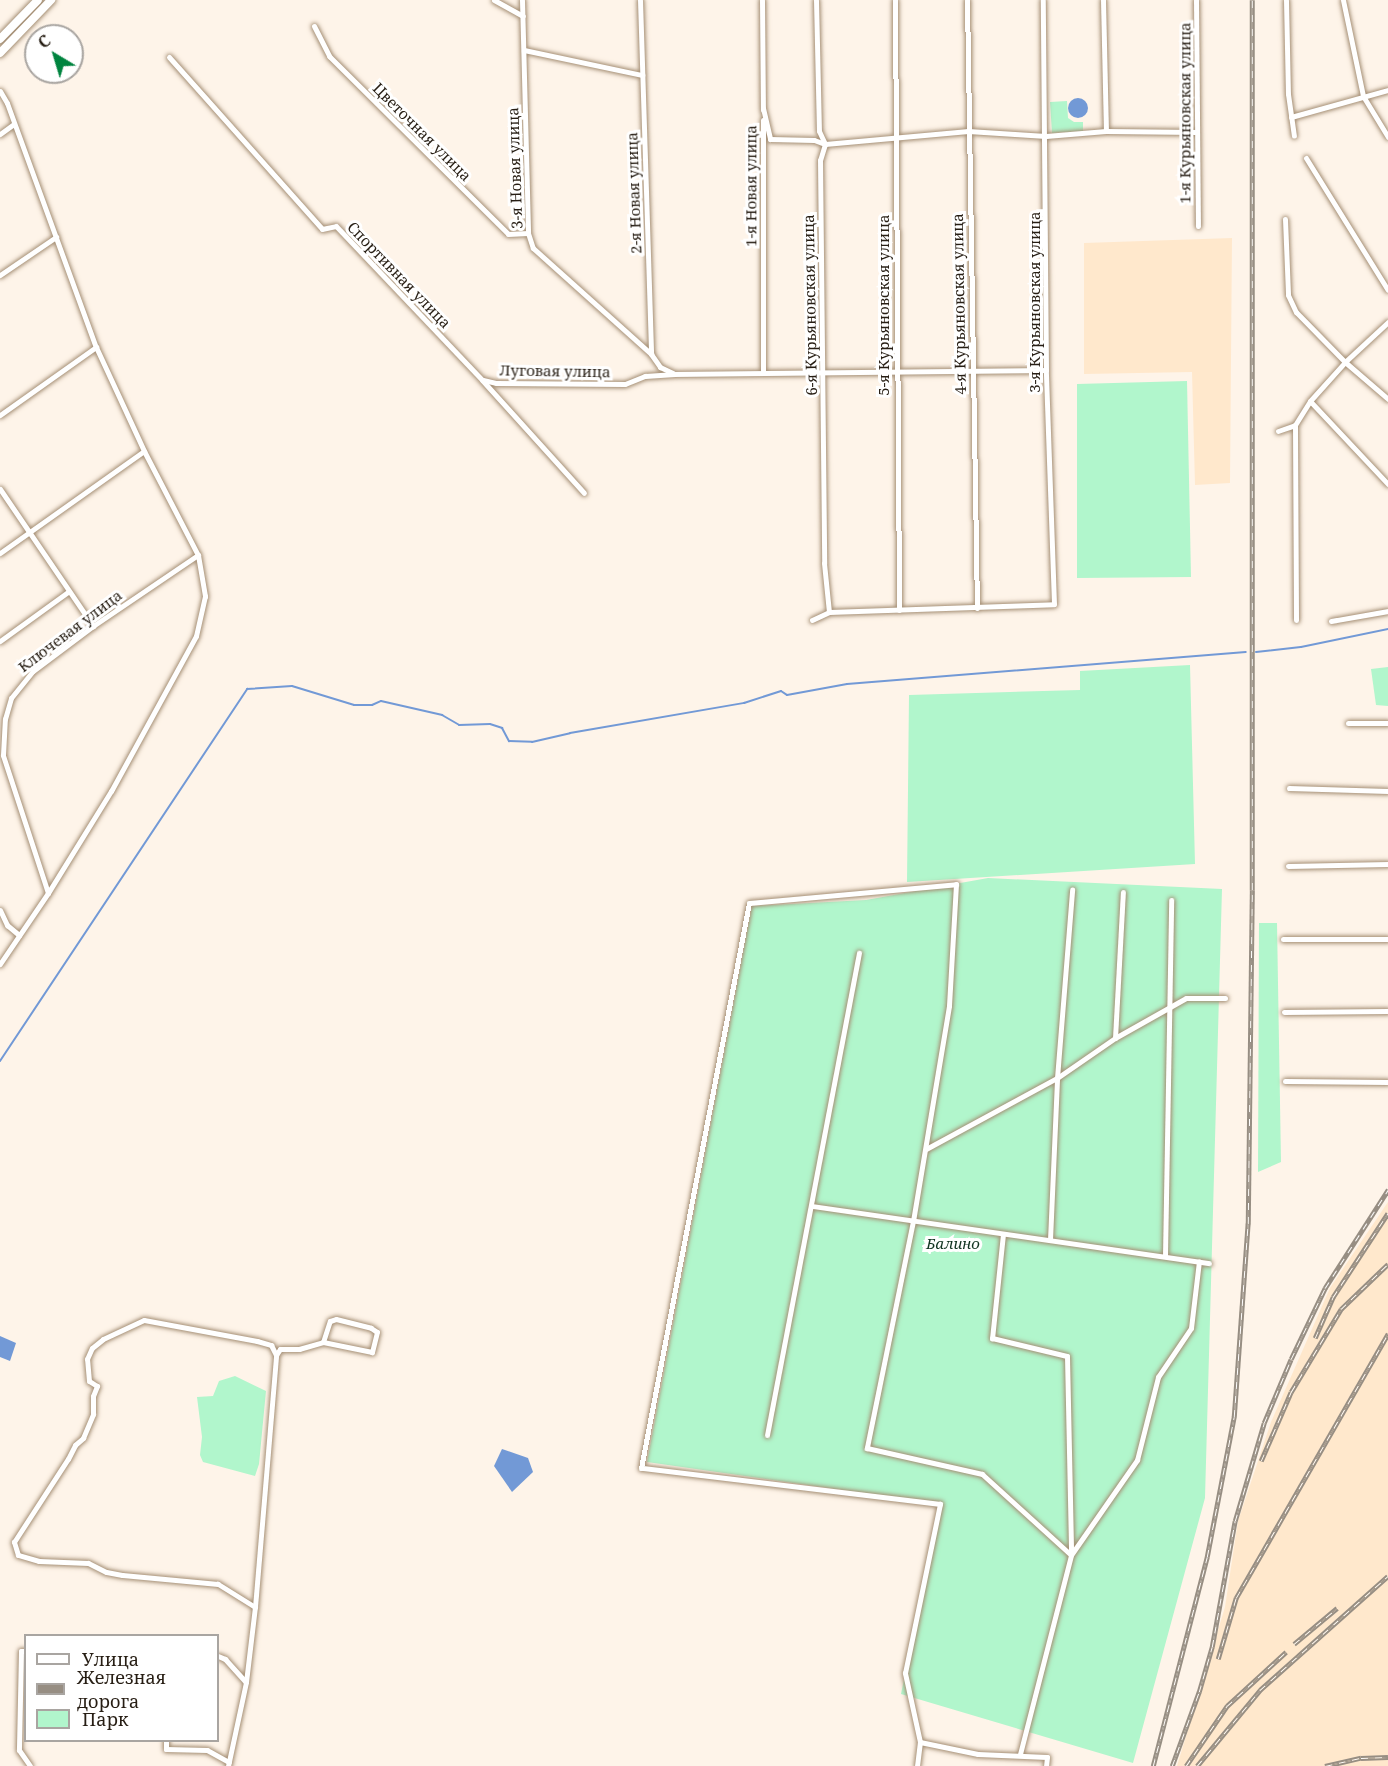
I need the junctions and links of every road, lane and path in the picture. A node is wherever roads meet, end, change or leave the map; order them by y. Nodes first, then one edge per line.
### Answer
1 (38, 0) edge
2 (51, 0) edge
3 (494, 0) edge
4 (522, 0) edge
5 (640, 0) edge
6 (762, 0) edge
7 (816, 0) edge
8 (895, 0) edge
9 (967, 0) edge
10 (1043, 0) edge
11 (1103, 0) edge
12 (1196, 0) edge
13 (1286, 0) edge
14 (1342, 0) edge
15 (523, 16) junction
16 (314, 26) dead end
17 (0, 39) edge
18 (524, 50) junction
19 (0, 53) edge
20 (169, 57) dead end
21 (642, 75) junction
22 (1388, 90) edge
23 (0, 91) edge
24 (1363, 96) junction
25 (763, 108) junction
26 (1291, 117) junction
27 (14, 124) junction
28 (968, 131) junction
29 (1106, 131) junction
30 (1197, 132) junction
31 (0, 134) edge
32 (896, 136) junction
33 (1046, 136) junction
34 (1294, 136) dead end
35 (1388, 136) edge
36 (825, 144) junction
37 (1306, 158) dead end
38 (1285, 219) dead end
39 (1198, 226) dead end
40 (528, 233) junction
41 (56, 237) junction
42 (0, 275) edge
43 (1388, 290) edge
44 (1388, 322) edge
45 (96, 347) junction
46 (651, 354) junction
47 (1345, 362) junction
48 (971, 370) junction
49 (1046, 370) junction
50 (822, 372) junction
51 (896, 372) junction
52 (763, 373) junction
53 (675, 374) junction
54 (482, 380) junction
55 (1388, 399) edge
56 (1310, 401) junction
57 (0, 415) edge
58 (1295, 425) junction
59 (1278, 431) dead end
60 (144, 451) junction
61 (1388, 484) edge
62 (0, 489) edge
63 (584, 494) dead end
64 (29, 533) junction
65 (0, 553) edge
66 (198, 555) junction
67 (69, 591) junction
68 (977, 608) junction
69 (899, 610) junction
70 (1388, 611) edge
71 (829, 612) junction
72 (812, 620) dead end
73 (1296, 620) dead end
74 (1331, 621) dead end
75 (93, 626) junction
76 (0, 641) edge
77 (1347, 723) dead end
78 (1388, 723) edge
79 (1, 755) edge
80 (1289, 788) dead end
81 (1388, 791) edge
82 (1388, 864) edge
83 (1288, 866) dead end
84 (1072, 890) dead end
85 (1123, 892) dead end
86 (48, 893) junction
87 (1171, 900) dead end
88 (0, 910) edge
89 (19, 935) junction
90 (1283, 939) dead end
91 (1388, 939) edge
92 (859, 953) dead end
93 (0, 964) edge
94 (1225, 998) dead end
95 (1167, 1008) junction
96 (1284, 1011) dead end
97 (1388, 1011) edge
98 (1115, 1038) junction
99 (1057, 1078) junction
100 (1285, 1081) dead end
101 (1388, 1082) edge
102 (926, 1149) junction
103 (812, 1206) junction
104 (913, 1221) junction
105 (1003, 1234) junction
106 (1050, 1240) junction
107 (1165, 1256) junction
108 (1199, 1262) junction
109 (1209, 1263) dead end
110 (323, 1342) junction
111 (276, 1355) junction
112 (767, 1435) dead end
113 (1071, 1555) junction
114 (255, 1607) junction
115 (24, 1651) edge
116 (219, 1656) edge
117 (246, 1682) junction
118 (23, 1721) edge
119 (166, 1742) edge
120 (920, 1742) junction
121 (1020, 1754) junction
122 (229, 1764) edge
123 (30, 1766) edge
124 (917, 1766) edge
125 (1046, 1766) edge

1 - 17 main road
2 - 19 main road
3 - 15 street
4 - 15 street, 3-я Новая улица
5 - 21 street, 2-я Новая улица
6 - 25 street, 1-я Новая улица
7 - 36 street, 6-я Курьяновская улица
8 - 32 street, 5-я Курьяновская улица
9 - 28 street, 4-я Курьяновская улица
10 - 33 street, 3-я Курьяновская улица
11 - 29 street
12 - 30 street, 1-я Курьяновская улица
13 - 26 street
14 - 24 street
15 - 18 street, 3-я Новая улица
16 - 40 street, Цветочная улица
18 - 21 street
18 - 40 street, 3-я Новая улица
20 - 54 street, Спортивная улица
21 - 46 street, 2-я Новая улица
22 - 24 street
23 - 27 street
24 - 26 street
24 - 35 street
25 - 36 street
25 - 52 street, 1-я Новая улица
26 - 34 street
27 - 31 street
27 - 41 street
28 - 32 street
28 - 33 street
28 - 48 street, 4-я Курьяновская улица
29 - 30 street
29 - 33 street
30 - 39 street, 1-я Курьяновская улица
32 - 36 street
32 - 51 street, 5-я Курьяновская улица
33 - 49 street, 3-я Курьяновская улица
36 - 50 street, 6-я Курьяновская улица
37 - 43 street
38 - 47 street
40 - 46 street, 3-я Новая улица
41 - 42 street
41 - 45 street
44 - 47 street
45 - 57 street
45 - 60 street
46 - 53 street
47 - 55 street
47 - 56 street
48 - 49 street, Луговая улица
48 - 51 street, Луговая улица
48 - 68 street, 4-я Курьяновская улица
49 - 68 street, 3-я Курьяновская улица
50 - 51 street, Луговая улица
50 - 52 street, Луговая улица
50 - 71 street, 6-я Курьяновская улица
51 - 69 street, 5-я Курьяновская улица
52 - 53 street, Луговая улица
53 - 54 street, Луговая улица
54 - 63 street, Спортивная улица
56 - 58 street
56 - 61 street
58 - 59 street
58 - 73 street
60 - 64 street
60 - 66 street
62 - 64 street
64 - 65 street
64 - 67 street
66 - 75 street, Ключевая улица
66 - 86 street
67 - 75 street
67 - 76 street
68 - 69 street
69 - 71 street
70 - 74 street
71 - 72 street
75 - 79 street, Ключевая улица
77 - 78 street
79 - 86 street, Ключевая улица
80 - 81 street
82 - 83 street
84 - 99 street
85 - 98 street
86 - 89 street
87 - 95 street
88 - 89 street
89 - 93 street
90 - 91 street
92 - 103 street
94 - 95 street
95 - 98 street
95 - 107 street
96 - 97 street
98 - 99 street
99 - 102 street
99 - 106 street
100 - 101 street
102 - 104 street
102 - 120 street
103 - 104 street
103 - 112 street
104 - 105 street
104 - 113 street
105 - 106 street
105 - 113 street
106 - 107 street
107 - 108 street
108 - 109 street
108 - 113 street
110 - 110 street
110 - 111 street
111 - 114 street
111 - 114 street
113 - 121 street
114 - 117 street
115 - 118 street
116 - 117 street
117 - 122 street
118 - 123 street
119 - 122 street
120 - 121 street
120 - 124 street
121 - 125 street

